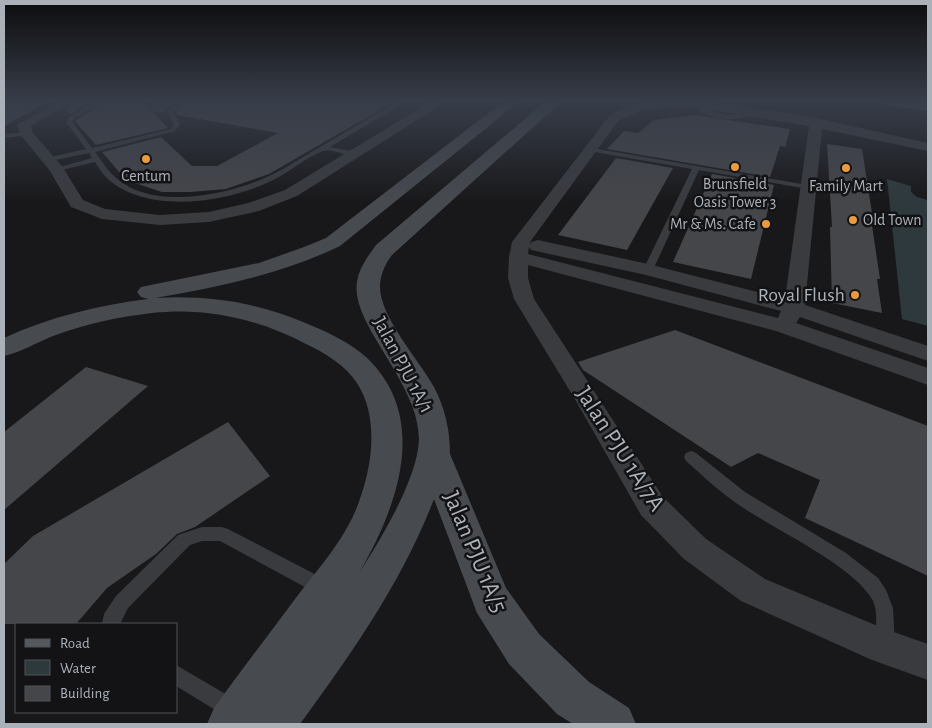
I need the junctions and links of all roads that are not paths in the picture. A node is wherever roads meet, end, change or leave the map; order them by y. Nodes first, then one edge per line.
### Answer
1 (28, 135) edge
2 (79, 135) edge
3 (159, 135) edge
4 (345, 135) edge
5 (383, 135) edge
6 (470, 135) edge
7 (515, 135) edge
8 (600, 135) edge
9 (814, 135) edge
10 (874, 135) edge
11 (928, 147) edge
12 (323, 148) junction
13 (589, 149) junction
14 (91, 151) junction
15 (354, 154) junction
16 (98, 159) junction
17 (53, 164) junction
18 (696, 168) junction
19 (808, 188) junction
20 (519, 250) junction
21 (648, 270) junction
22 (789, 317) junction
23 (8, 333) edge
24 (928, 354) edge
25 (928, 377) edge
26 (434, 454) junction
27 (691, 457) dead end
28 (326, 589) junction
29 (111, 623) edge
30 (885, 647) junction
31 (928, 662) edge
32 (178, 677) edge
33 (234, 719) edge
34 (272, 724) edge
35 (613, 724) edge

1 - 17 street
2 - 14 lane
3 - 14 lane
4 - 12 lane
5 - 15 street
6 - 23 main road
7 - 26 main road, Jalan PJU 1A/1
8 - 13 street
9 - 19 street
10 - 11 street
12 - 15 lane
12 - 16 lane
13 - 18 lane
13 - 20 street
14 - 16 lane
14 - 17 lane
15 - 17 street
16 - 17 lane
18 - 19 lane
18 - 21 lane
19 - 22 street
20 - 21 street
20 - 22 street
20 - 30 street, Jalan PJU 1A/7A
21 - 22 street
22 - 24 street
22 - 25 street
23 - 28 main road
26 - 34 main road, Jalan PJU 1A/1
26 - 35 main road, Jalan PJU 1A/5
27 - 30 lane
28 - 29 lane
28 - 33 main road
30 - 31 street, Jalan PJU 1A/7A
32 - 33 lane

